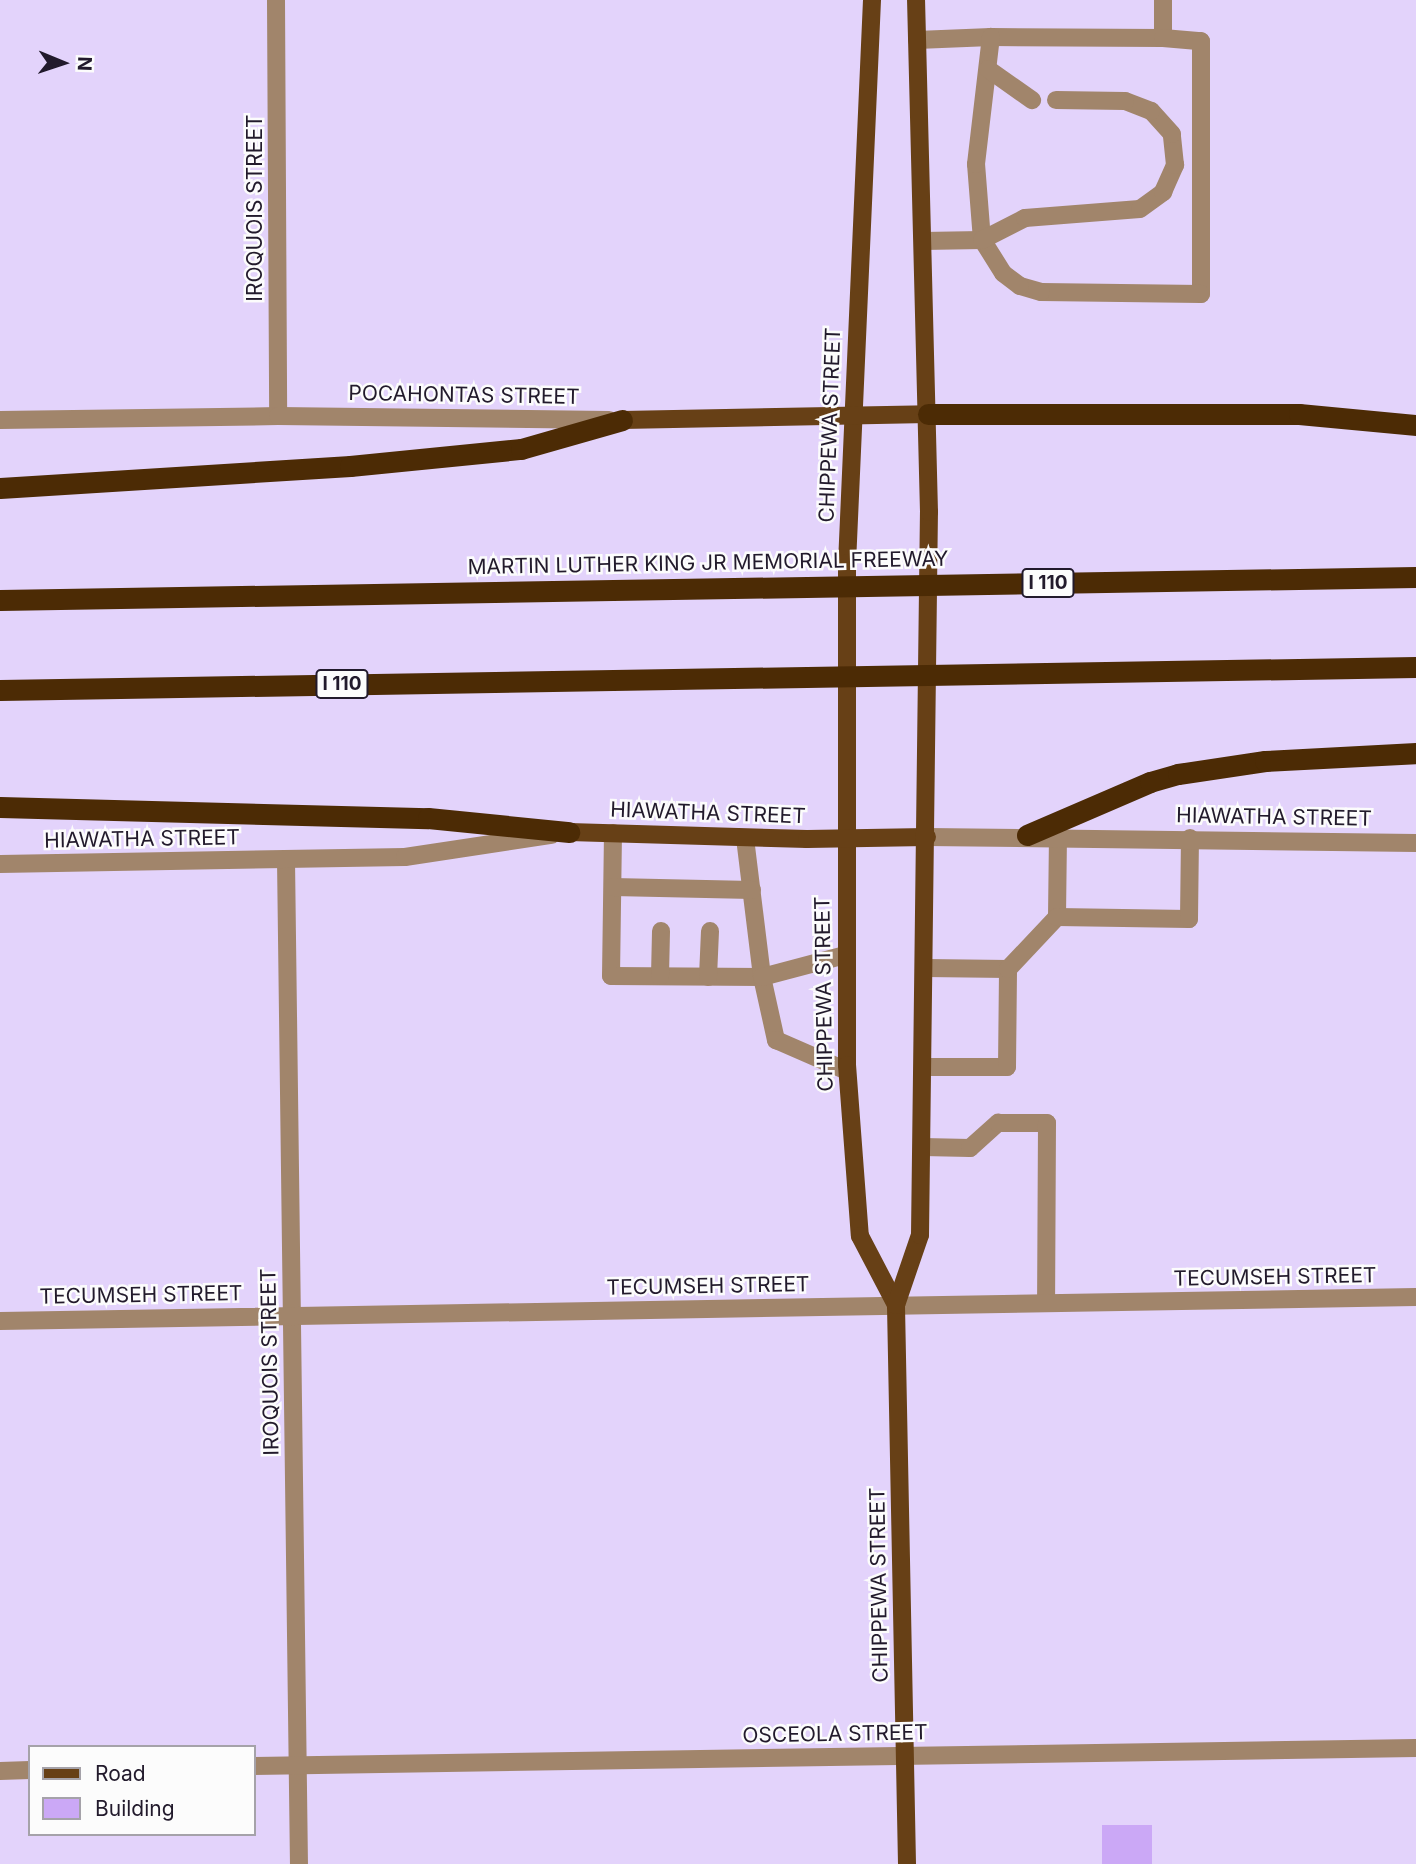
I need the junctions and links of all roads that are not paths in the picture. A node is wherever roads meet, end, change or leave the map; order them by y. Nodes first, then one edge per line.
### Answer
1 (276, 0) edge
2 (872, 0) edge
3 (916, 0) edge
4 (1163, 0) edge
5 (991, 37) junction
6 (1163, 38) junction
7 (917, 40) junction
8 (988, 69) junction
9 (1032, 100) dead end
10 (1056, 100) dead end
11 (982, 240) junction
12 (923, 241) junction
13 (854, 414) junction
14 (928, 414) junction
15 (278, 416) junction
16 (0, 420) edge
17 (622, 420) junction
18 (1416, 425) edge
19 (0, 488) edge
20 (1416, 577) edge
21 (0, 600) edge
22 (1416, 667) edge
23 (0, 690) edge
24 (1416, 753) edge
25 (0, 807) edge
26 (569, 832) junction
27 (613, 834) junction
28 (1027, 835) junction
29 (1058, 836) junction
30 (928, 837) junction
31 (745, 838) junction
32 (844, 838) junction
33 (1190, 838) junction
34 (1416, 843) edge
35 (286, 860) junction
36 (0, 864) edge
37 (612, 887) junction
38 (752, 890) junction
39 (1057, 917) junction
40 (710, 931) dead end
41 (661, 932) dead end
42 (845, 955) junction
43 (926, 968) junction
44 (1008, 970) junction
45 (660, 976) junction
46 (708, 977) junction
47 (762, 977) junction
48 (925, 1067) junction
49 (847, 1071) junction
50 (922, 1147) junction
51 (1416, 1297) edge
52 (1046, 1303) junction
53 (897, 1305) junction
54 (293, 1315) junction
55 (0, 1321) edge
56 (1416, 1748) edge
57 (905, 1756) junction
58 (298, 1765) junction
59 (256, 1766) edge
60 (28, 1770) edge
61 (0, 1771) edge
62 (299, 1864) edge
63 (907, 1864) edge

1 - 15 street, IROQUOIS STREET
2 - 13 main road, CHIPPEWA STREET
3 - 7 main road, CHIPPEWA STREET
4 - 6 street
5 - 6 street
5 - 7 street
5 - 8 street
6 - 11 street
7 - 12 main road, CHIPPEWA STREET
8 - 9 street
8 - 11 street
10 - 11 street
11 - 12 street
12 - 14 main road, CHIPPEWA STREET
13 - 14 main road, POCAHONTAS STREET
13 - 17 main road, POCAHONTAS STREET
13 - 32 main road, CHIPPEWA STREET
14 - 18 highway
14 - 30 main road, CHIPPEWA STREET
15 - 16 street, POCAHONTAS STREET
15 - 17 street, POCAHONTAS STREET
17 - 19 highway
20 - 21 highway, MARTIN LUTHER KING JR MEMORIAL FREEWAY / I 110
22 - 23 highway, I 110
24 - 28 highway
25 - 26 highway
26 - 27 main road, HIAWATHA STREET
26 - 35 street, HIAWATHA STREET
27 - 31 main road, HIAWATHA STREET
27 - 37 street
28 - 29 street, HIAWATHA STREET
28 - 30 street, HIAWATHA STREET
29 - 33 street, HIAWATHA STREET
29 - 39 street
30 - 32 main road, HIAWATHA STREET
30 - 43 main road, CHIPPEWA STREET
31 - 32 main road, HIAWATHA STREET
31 - 38 street
32 - 42 main road, CHIPPEWA STREET
33 - 34 street, HIAWATHA STREET
33 - 39 street
35 - 36 street, HIAWATHA STREET
35 - 54 street, IROQUOIS STREET
37 - 38 street
37 - 45 street
38 - 47 street
39 - 44 street
40 - 46 street
41 - 45 street
42 - 47 street
42 - 49 main road, CHIPPEWA STREET
43 - 44 street
43 - 48 main road, CHIPPEWA STREET
44 - 48 street
45 - 46 street
46 - 47 street
47 - 49 street
48 - 50 main road, CHIPPEWA STREET
49 - 53 main road, CHIPPEWA STREET
50 - 52 street
50 - 53 main road, CHIPPEWA STREET
51 - 52 street, TECUMSEH STREET
52 - 53 street, TECUMSEH STREET
53 - 54 street, TECUMSEH STREET
53 - 57 main road, CHIPPEWA STREET
54 - 55 street, TECUMSEH STREET
54 - 58 street, IROQUOIS STREET
56 - 57 street, OSCEOLA STREET
57 - 58 street, OSCEOLA STREET
57 - 63 main road, CHIPPEWA STREET
58 - 59 street, OSCEOLA STREET
58 - 62 street, IROQUOIS STREET
60 - 61 street

